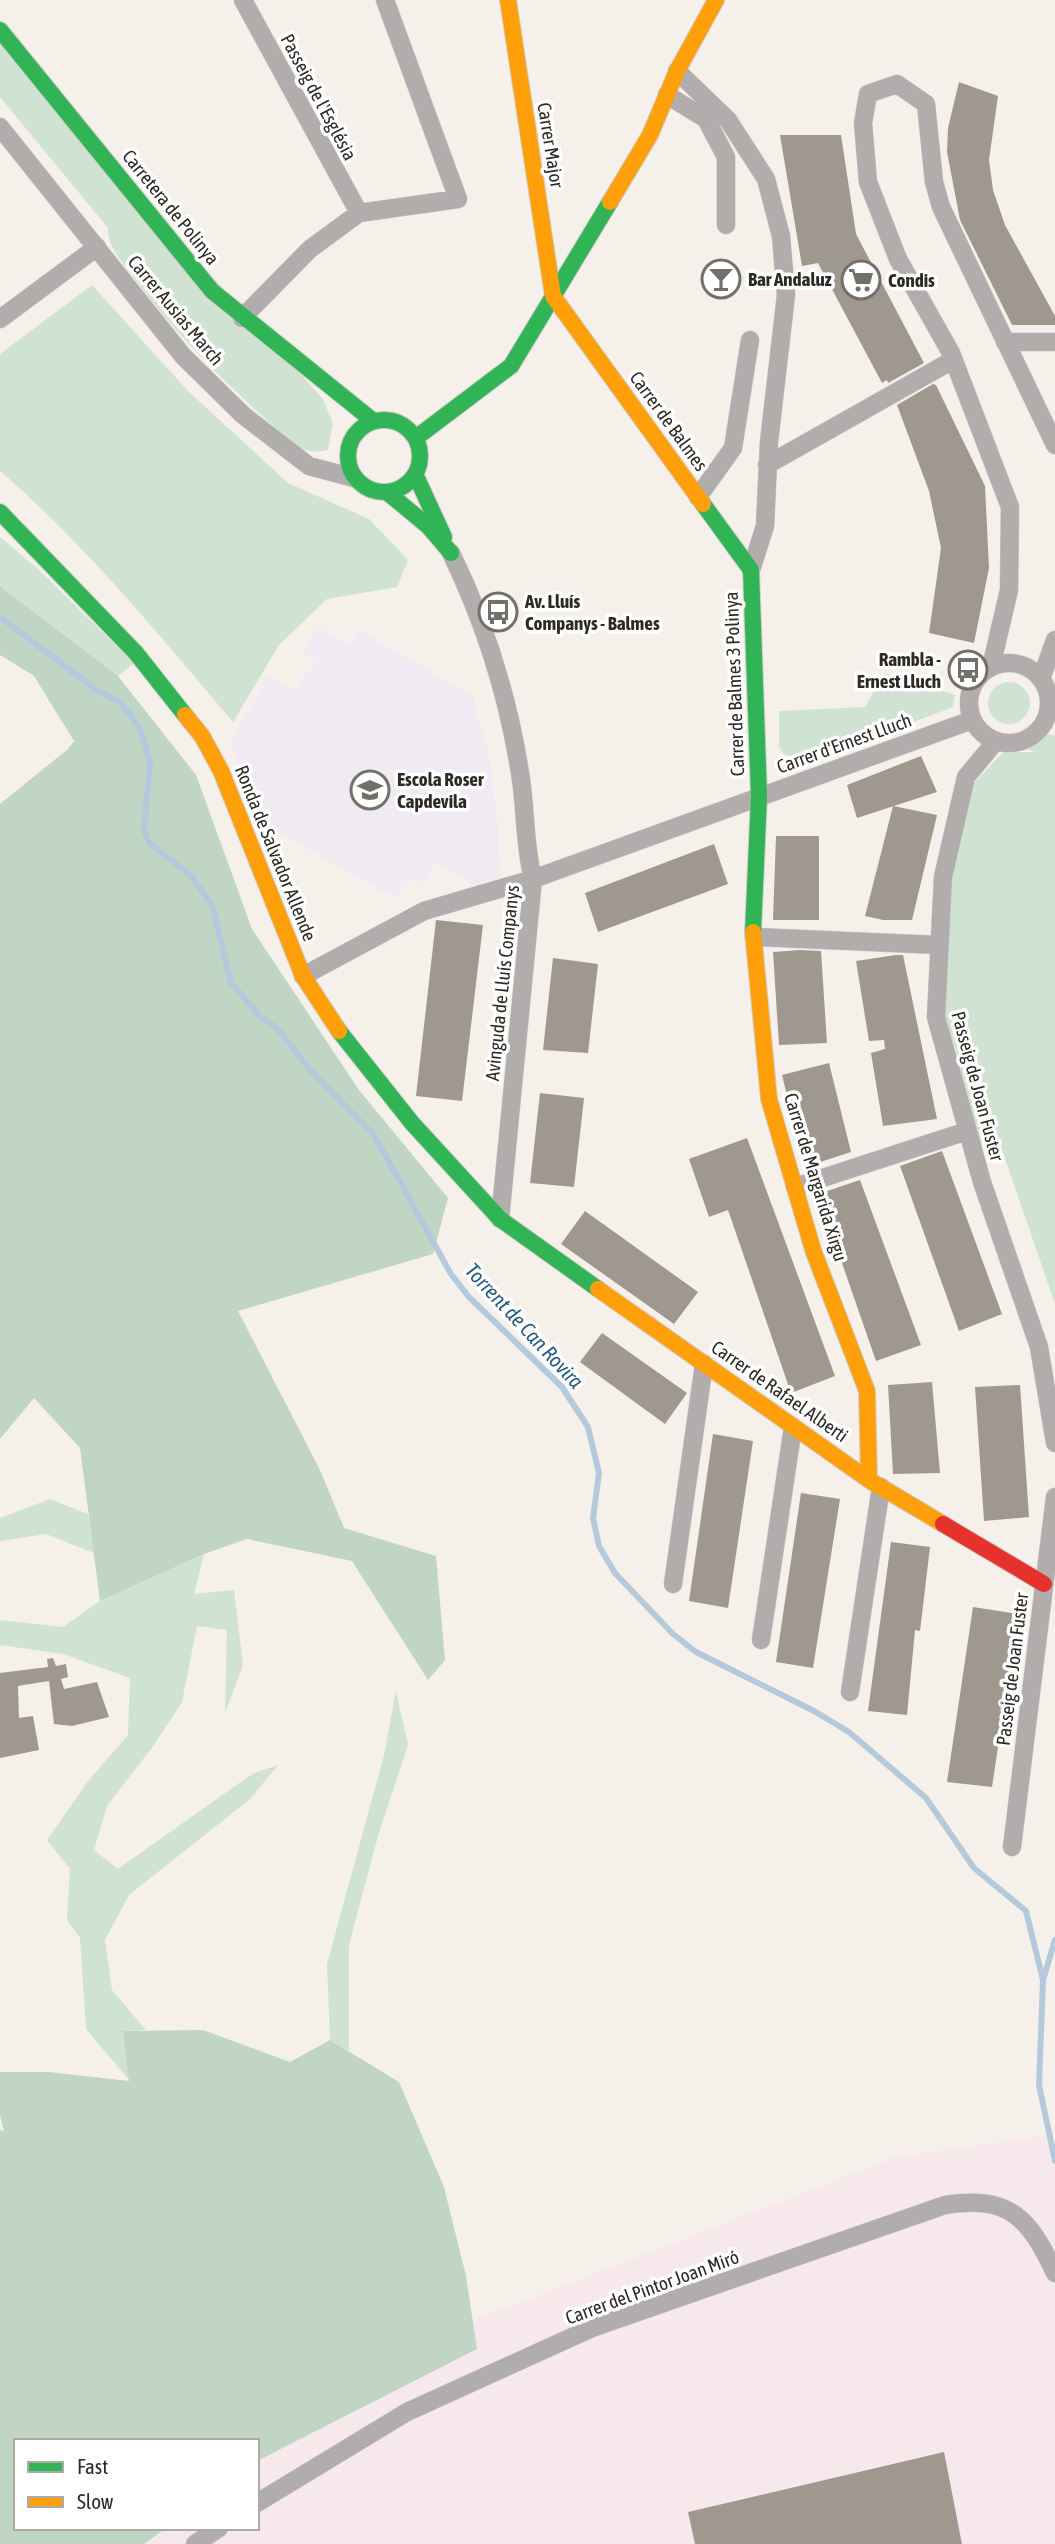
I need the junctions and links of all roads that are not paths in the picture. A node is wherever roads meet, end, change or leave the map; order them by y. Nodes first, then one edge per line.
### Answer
1 (243, 0) edge
2 (385, 0) edge
3 (508, 0) edge
4 (716, 0) edge
5 (0, 30) edge
6 (677, 71) junction
7 (667, 95) junction
8 (0, 127) edge
9 (359, 213) junction
10 (726, 225) dead end
11 (97, 247) junction
12 (553, 296) junction
13 (242, 318) junction
14 (0, 319) edge
15 (750, 340) dead end
16 (1005, 342) junction
17 (1055, 342) edge
18 (953, 360) junction
19 (330, 389) junction
20 (372, 420) junction
21 (417, 437) junction
22 (350, 439) junction
23 (1055, 445) edge
24 (767, 465) junction
25 (416, 476) junction
26 (354, 478) junction
27 (388, 493) junction
28 (698, 497) junction
29 (0, 512) edge
30 (451, 554) junction
31 (751, 570) junction
32 (1055, 640) edge
33 (991, 667) junction
34 (1041, 680) junction
35 (1052, 717) edge
36 (972, 720) junction
37 (996, 741) junction
38 (759, 796) junction
39 (533, 879) junction
40 (754, 937) junction
41 (939, 945) junction
42 (303, 976) junction
43 (967, 1131) junction
44 (795, 1187) junction
45 (500, 1220) junction
46 (704, 1364) junction
47 (793, 1427) junction
48 (1055, 1443) edge
49 (875, 1483) junction
50 (1055, 1497) edge
51 (673, 1584) dead end
52 (1044, 1584) junction
53 (761, 1640) dead end
54 (850, 1692) dead end
55 (1012, 1847) dead end
56 (1055, 2273) edge
57 (259, 2502) edge
58 (216, 2530) edge
59 (195, 2544) edge

1 - 9 street, Passeig de l'Església
2 - 9 street
3 - 12 street, Carrer Major
4 - 6 street
5 - 13 street, Carretera de Polinya
6 - 7 street
6 - 24 street
7 - 10 street
7 - 12 street
8 - 11 street, Carrer Ausias March
9 - 13 street
11 - 14 street
11 - 26 street, Carrer Ausias March
12 - 21 street
12 - 28 street, Carrer de Balmes
13 - 19 street, Carretera de Polinya
15 - 28 street
16 - 17 street
16 - 18 street
16 - 23 street
18 - 24 street
18 - 33 street
19 - 20 street, Carretera de Polinya
19 - 22 street, Carretera de Polinya
20 - 21 street
20 - 22 street
21 - 25 street
22 - 26 street
24 - 31 street
25 - 27 street
25 - 30 street
26 - 27 street
27 - 30 street
28 - 31 street, Carrer de Balmes
29 - 42 street, Ronda de Salvador Allende
30 - 39 street, Avinguda de Lluís Companys
31 - 38 street, Carrer de Balmes 3 Polinya
32 - 34 street
33 - 34 street
33 - 36 street
34 - 35 street
35 - 37 street
36 - 37 street
36 - 38 street, Carrer d'Ernest Lluch
37 - 41 street, Passeig de Joan Fuster
38 - 39 street, Carrer d'Ernest Lluch
38 - 40 street, Carrer de Margarida Xirgu
39 - 42 street, Carrer d'Ernest Lluch
39 - 45 street, Avinguda de Lluís Companys
40 - 41 street
40 - 44 street, Carrer de Margarida Xirgu
41 - 43 street, Passeig de Joan Fuster
42 - 45 street, Ronda de Salvador Allende
43 - 44 street
43 - 48 street, Passeig de Joan Fuster
44 - 49 street, Carrer de Margarida Xirgu
45 - 46 street, Carrer de Rafael Alberti
46 - 47 street, Carrer de Rafael Alberti
46 - 51 street
47 - 49 street, Carrer de Rafael Alberti
47 - 53 street
49 - 52 street, Carrer de Rafael Alberti
49 - 54 street
50 - 52 street, Passeig de Joan Fuster
52 - 55 street, Passeig de Joan Fuster
56 - 57 street, Carrer del Pintor Joan Miró
58 - 59 street

